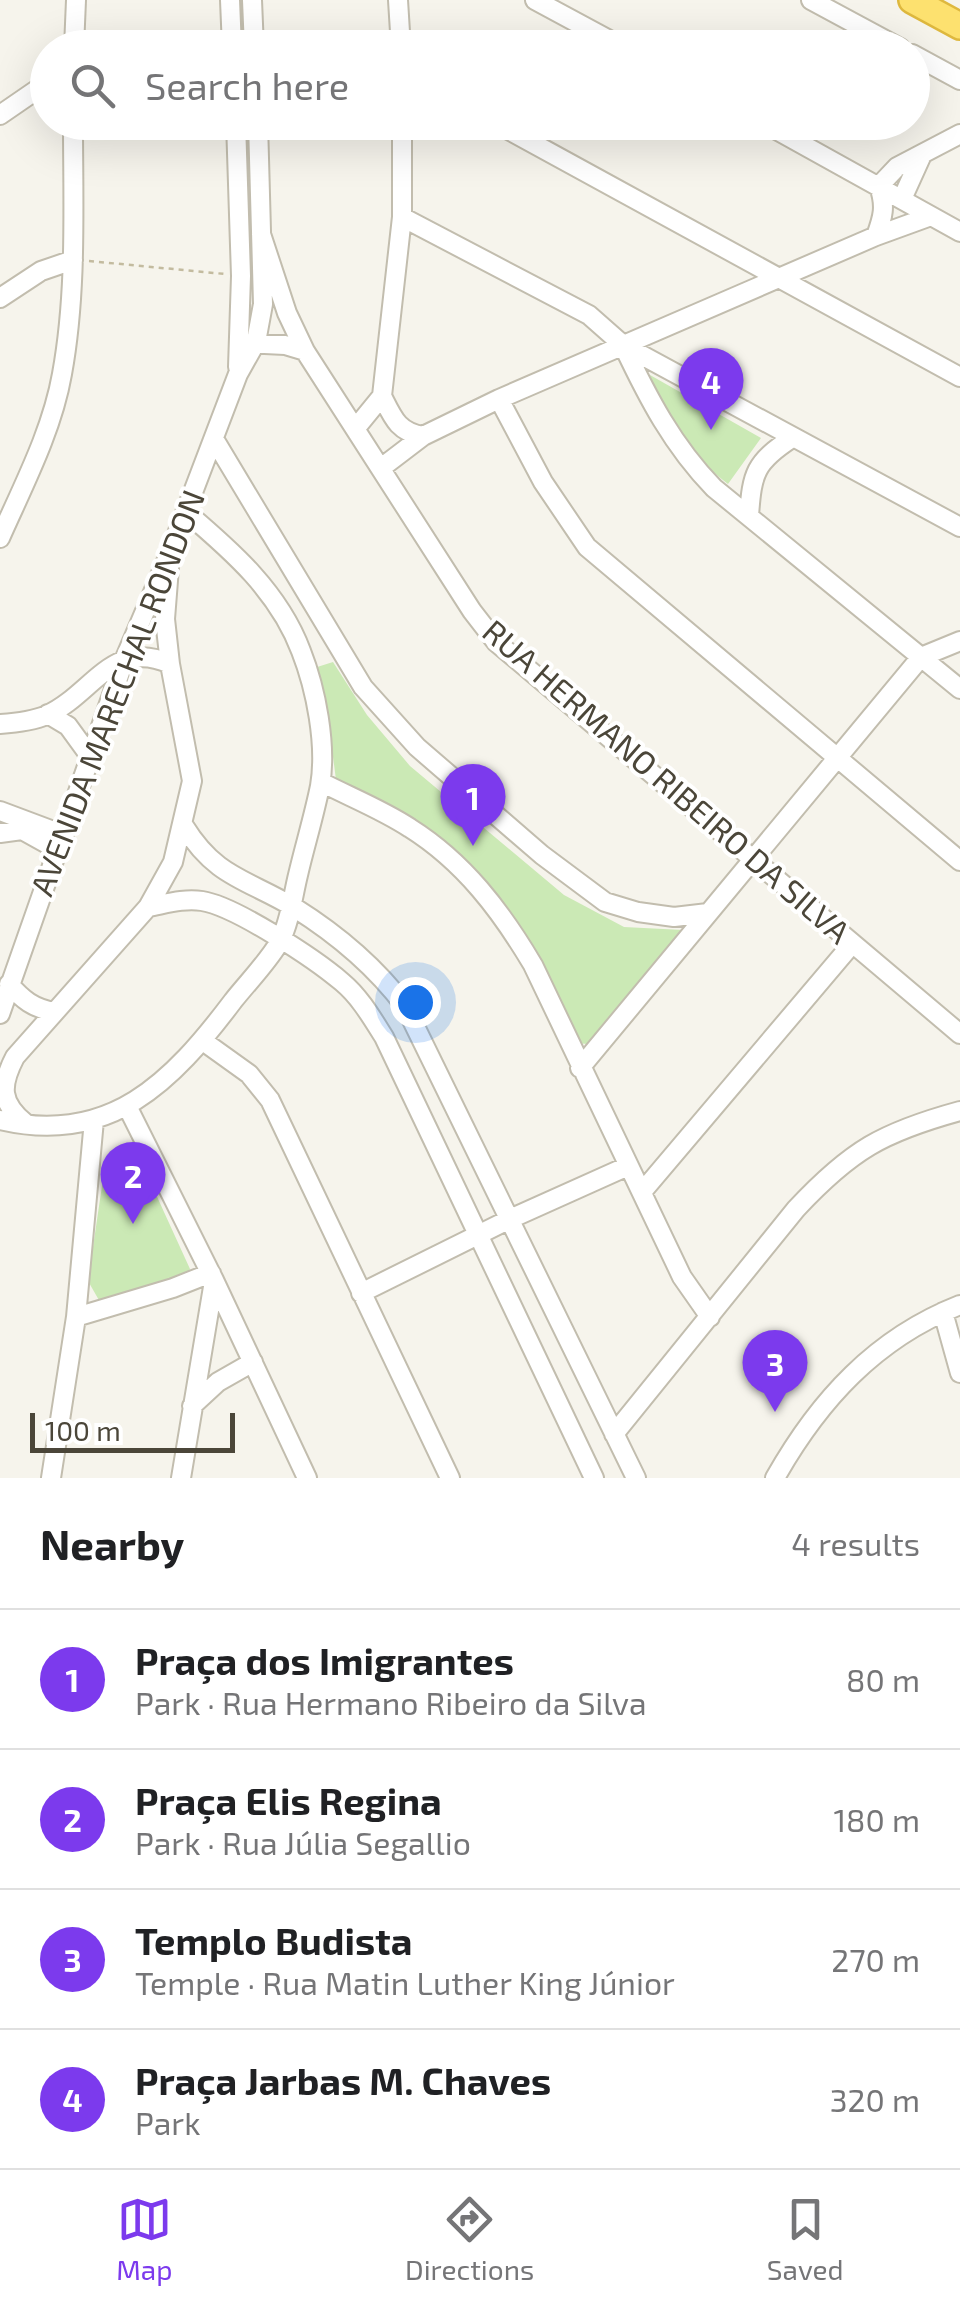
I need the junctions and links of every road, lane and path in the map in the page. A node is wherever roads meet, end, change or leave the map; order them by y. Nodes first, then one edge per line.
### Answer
1 (76, 0) edge
2 (230, 0) edge
3 (252, 0) edge
4 (398, 0) edge
5 (536, 0) edge
6 (811, 0) edge
7 (912, 0) edge
8 (960, 26) edge
9 (75, 30) edge
10 (231, 30) edge
11 (253, 30) edge
12 (400, 30) edge
13 (591, 30) edge
14 (867, 30) edge
15 (930, 64) edge
16 (960, 80) edge
17 (30, 94) edge
18 (0, 115) edge
19 (960, 134) edge
20 (73, 140) edge
21 (237, 140) edge
22 (259, 140) edge
23 (402, 140) edge
24 (527, 140) edge
25 (795, 140) edge
26 (922, 156) junction
27 (260, 172) junction
28 (238, 175) junction
29 (879, 186) junction
30 (902, 199) junction
31 (931, 216) junction
32 (402, 217) junction
33 (960, 232) edge
34 (261, 234) junction
35 (876, 236) junction
36 (73, 260) junction
37 (242, 276) junction
38 (780, 280) junction
39 (0, 298) edge
40 (241, 304) junction
41 (263, 304) junction
42 (287, 313) junction
43 (248, 343) junction
44 (623, 345) junction
45 (305, 351) junction
46 (960, 377) edge
47 (382, 396) junction
48 (499, 399) junction
49 (761, 422) junction
50 (354, 428) junction
51 (423, 436) junction
52 (792, 438) junction
53 (214, 439) junction
54 (766, 455) junction
55 (381, 468) junction
56 (752, 480) junction
57 (714, 488) junction
58 (186, 512) junction
59 (749, 516) junction
60 (960, 527) edge
61 (0, 538) edge
62 (170, 550) junction
63 (327, 631) junction
64 (960, 641) edge
65 (301, 650) junction
66 (922, 657) junction
67 (125, 658) junction
68 (170, 664) junction
69 (960, 689) edge
70 (48, 714) junction
71 (0, 724) edge
72 (92, 759) junction
73 (836, 759) junction
74 (321, 782) junction
75 (0, 811) edge
76 (184, 826) junction
77 (0, 833) edge
78 (61, 842) junction
79 (753, 861) junction
80 (960, 861) edge
81 (290, 905) junction
82 (148, 907) junction
83 (708, 913) junction
84 (280, 940) junction
85 (852, 944) junction
86 (9, 984) junction
87 (54, 1012) junction
88 (0, 1014) edge
89 (960, 1034) edge
90 (203, 1041) junction
91 (580, 1068) junction
92 (128, 1108) junction
93 (960, 1111) edge
94 (0, 1120) edge
95 (94, 1120) junction
96 (29, 1127) junction
97 (628, 1166) junction
98 (642, 1192) junction
99 (510, 1218) junction
100 (479, 1234) junction
101 (213, 1277) junction
102 (173, 1288) junction
103 (361, 1293) junction
104 (952, 1308) edge
105 (209, 1312) junction
106 (76, 1316) junction
107 (710, 1317) junction
108 (253, 1362) junction
109 (960, 1373) edge
110 (192, 1406) junction
111 (614, 1434) junction
112 (51, 1478) edge
113 (181, 1478) edge
114 (307, 1478) edge
115 (450, 1478) edge
116 (594, 1478) edge
117 (636, 1478) edge
118 (775, 1478) edge

1 - 9 street
2 - 10 street
3 - 11 street
4 - 12 street
5 - 13 street
6 - 14 street
7 - 8 highway
15 - 16 street
17 - 18 street
19 - 26 street
20 - 36 street
21 - 28 street, AVENIDA MARECHAL RONDON
22 - 27 street, AVENIDA MARECHAL RONDON
23 - 32 street
24 - 38 street
25 - 29 street
26 - 29 street
26 - 30 street
27 - 28 street
27 - 34 street, AVENIDA MARECHAL RONDON
28 - 37 street, AVENIDA MARECHAL RONDON
29 - 30 street
29 - 35 street
30 - 31 street
31 - 33 street
31 - 35 street
32 - 44 street
32 - 47 street
34 - 41 street, AVENIDA MARECHAL RONDON
34 - 42 street, RUA HERMANO RIBEIRO DA SILVA
35 - 38 street
36 - 37 path
36 - 39 street
36 - 61 street
37 - 40 street, AVENIDA MARECHAL RONDON
38 - 44 street
38 - 46 street
40 - 41 street
40 - 43 street, AVENIDA MARECHAL RONDON
41 - 42 street
41 - 43 street, AVENIDA MARECHAL RONDON
42 - 45 street, RUA HERMANO RIBEIRO DA SILVA
43 - 45 street
43 - 53 street, AVENIDA MARECHAL RONDON
44 - 48 street
44 - 49 street
44 - 57 street
45 - 50 street, RUA HERMANO RIBEIRO DA SILVA
47 - 50 street
47 - 51 street
48 - 51 street
48 - 73 street
49 - 52 street
49 - 54 street
50 - 55 street, RUA HERMANO RIBEIRO DA SILVA
51 - 55 street
52 - 54 street
52 - 60 street
53 - 58 street, AVENIDA MARECHAL RONDON
53 - 63 street
54 - 56 street
55 - 79 street, RUA HERMANO RIBEIRO DA SILVA
56 - 57 street
56 - 59 street
57 - 59 street
58 - 62 street, AVENIDA MARECHAL RONDON
58 - 65 street
59 - 66 street
62 - 67 street, AVENIDA MARECHAL RONDON
62 - 68 street
63 - 65 street
63 - 83 street
64 - 66 street
65 - 74 street
66 - 69 street
66 - 73 street
67 - 68 street
67 - 70 street
67 - 72 street, AVENIDA MARECHAL RONDON
68 - 76 street
70 - 71 street
70 - 72 street
72 - 78 street, AVENIDA MARECHAL RONDON
73 - 79 street
73 - 80 street
74 - 81 street
74 - 91 street
75 - 78 street
76 - 81 street
76 - 82 street
77 - 78 street
78 - 86 street, AVENIDA MARECHAL RONDON
79 - 83 street
79 - 85 street, RUA HERMANO RIBEIRO DA SILVA
81 - 84 street
81 - 99 street
82 - 84 street
82 - 87 street
83 - 91 street
84 - 90 street
84 - 100 street
85 - 89 street, RUA HERMANO RIBEIRO DA SILVA
85 - 98 street
86 - 87 street
86 - 88 street, AVENIDA MARECHAL RONDON
87 - 96 street
90 - 92 street
90 - 103 street
91 - 97 street
92 - 95 street
92 - 101 street
93 - 107 street
94 - 96 street
95 - 96 street
95 - 106 street
97 - 98 street
97 - 99 street
98 - 107 street
99 - 100 street
99 - 111 street
100 - 103 street
100 - 116 street
101 - 102 street
101 - 105 street
101 - 108 street
102 - 105 street
102 - 106 street
103 - 115 street
104 - 109 street
104 - 118 street
105 - 110 street
106 - 112 street
107 - 111 street
108 - 110 street
108 - 114 street
110 - 113 street
111 - 117 street

